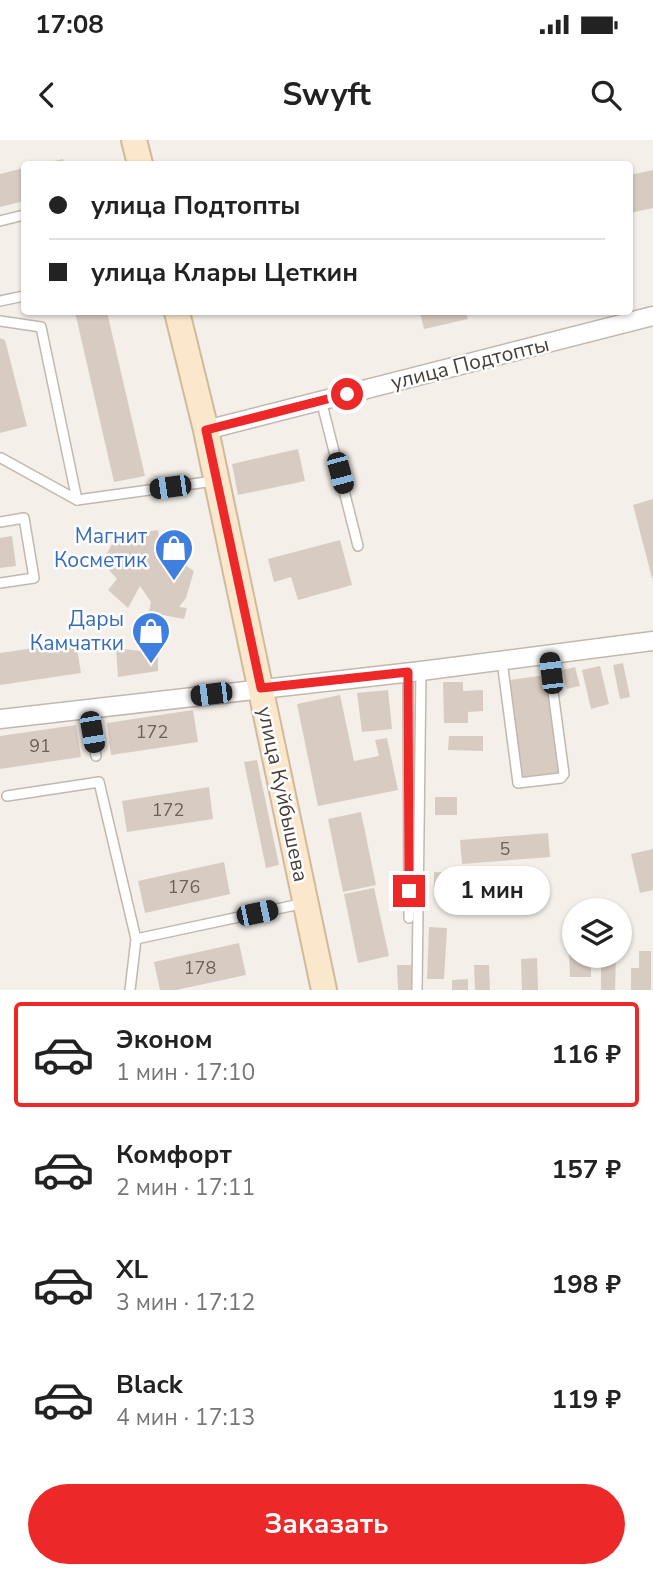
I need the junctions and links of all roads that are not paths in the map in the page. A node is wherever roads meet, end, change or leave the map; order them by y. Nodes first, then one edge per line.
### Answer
1 (134, 140) edge
2 (139, 161) edge
3 (21, 216) edge
4 (0, 221) edge
5 (21, 297) edge
6 (0, 301) edge
7 (178, 315) edge
8 (653, 316) edge
9 (0, 321) edge
10 (321, 400) junction
11 (206, 430) junction
12 (1, 458) edge
13 (216, 480) junction
14 (77, 500) junction
15 (0, 522) edge
16 (358, 546) dead end
17 (0, 583) edge
18 (653, 641) edge
19 (548, 654) junction
20 (502, 660) junction
21 (414, 672) junction
22 (261, 688) junction
23 (88, 709) junction
24 (0, 719) edge
25 (96, 756) dead end
26 (7, 796) dead end
27 (306, 903) junction
28 (410, 918) dead end
29 (136, 939) junction
30 (130, 990) edge
31 (324, 990) edge
32 (417, 990) edge

1 - 2 main road
3 - 4 lane
5 - 6 lane
7 - 11 main road, улица Куйбышева
8 - 10 street, улица Подтопты
9 - 14 lane
10 - 11 street, улица Подтопты
10 - 16 lane
11 - 13 main road, улица Куйбышева
12 - 14 lane
13 - 14 lane
13 - 22 main road, улица Куйбышева
15 - 17 lane
18 - 19 street
19 - 20 street
19 - 20 lane
20 - 21 street
21 - 22 street
21 - 28 lane
21 - 32 lane
22 - 23 street
22 - 27 main road, улица Куйбышева
23 - 24 street
23 - 25 lane
26 - 29 lane
27 - 29 lane
27 - 31 main road, улица Куйбышева
29 - 30 lane

